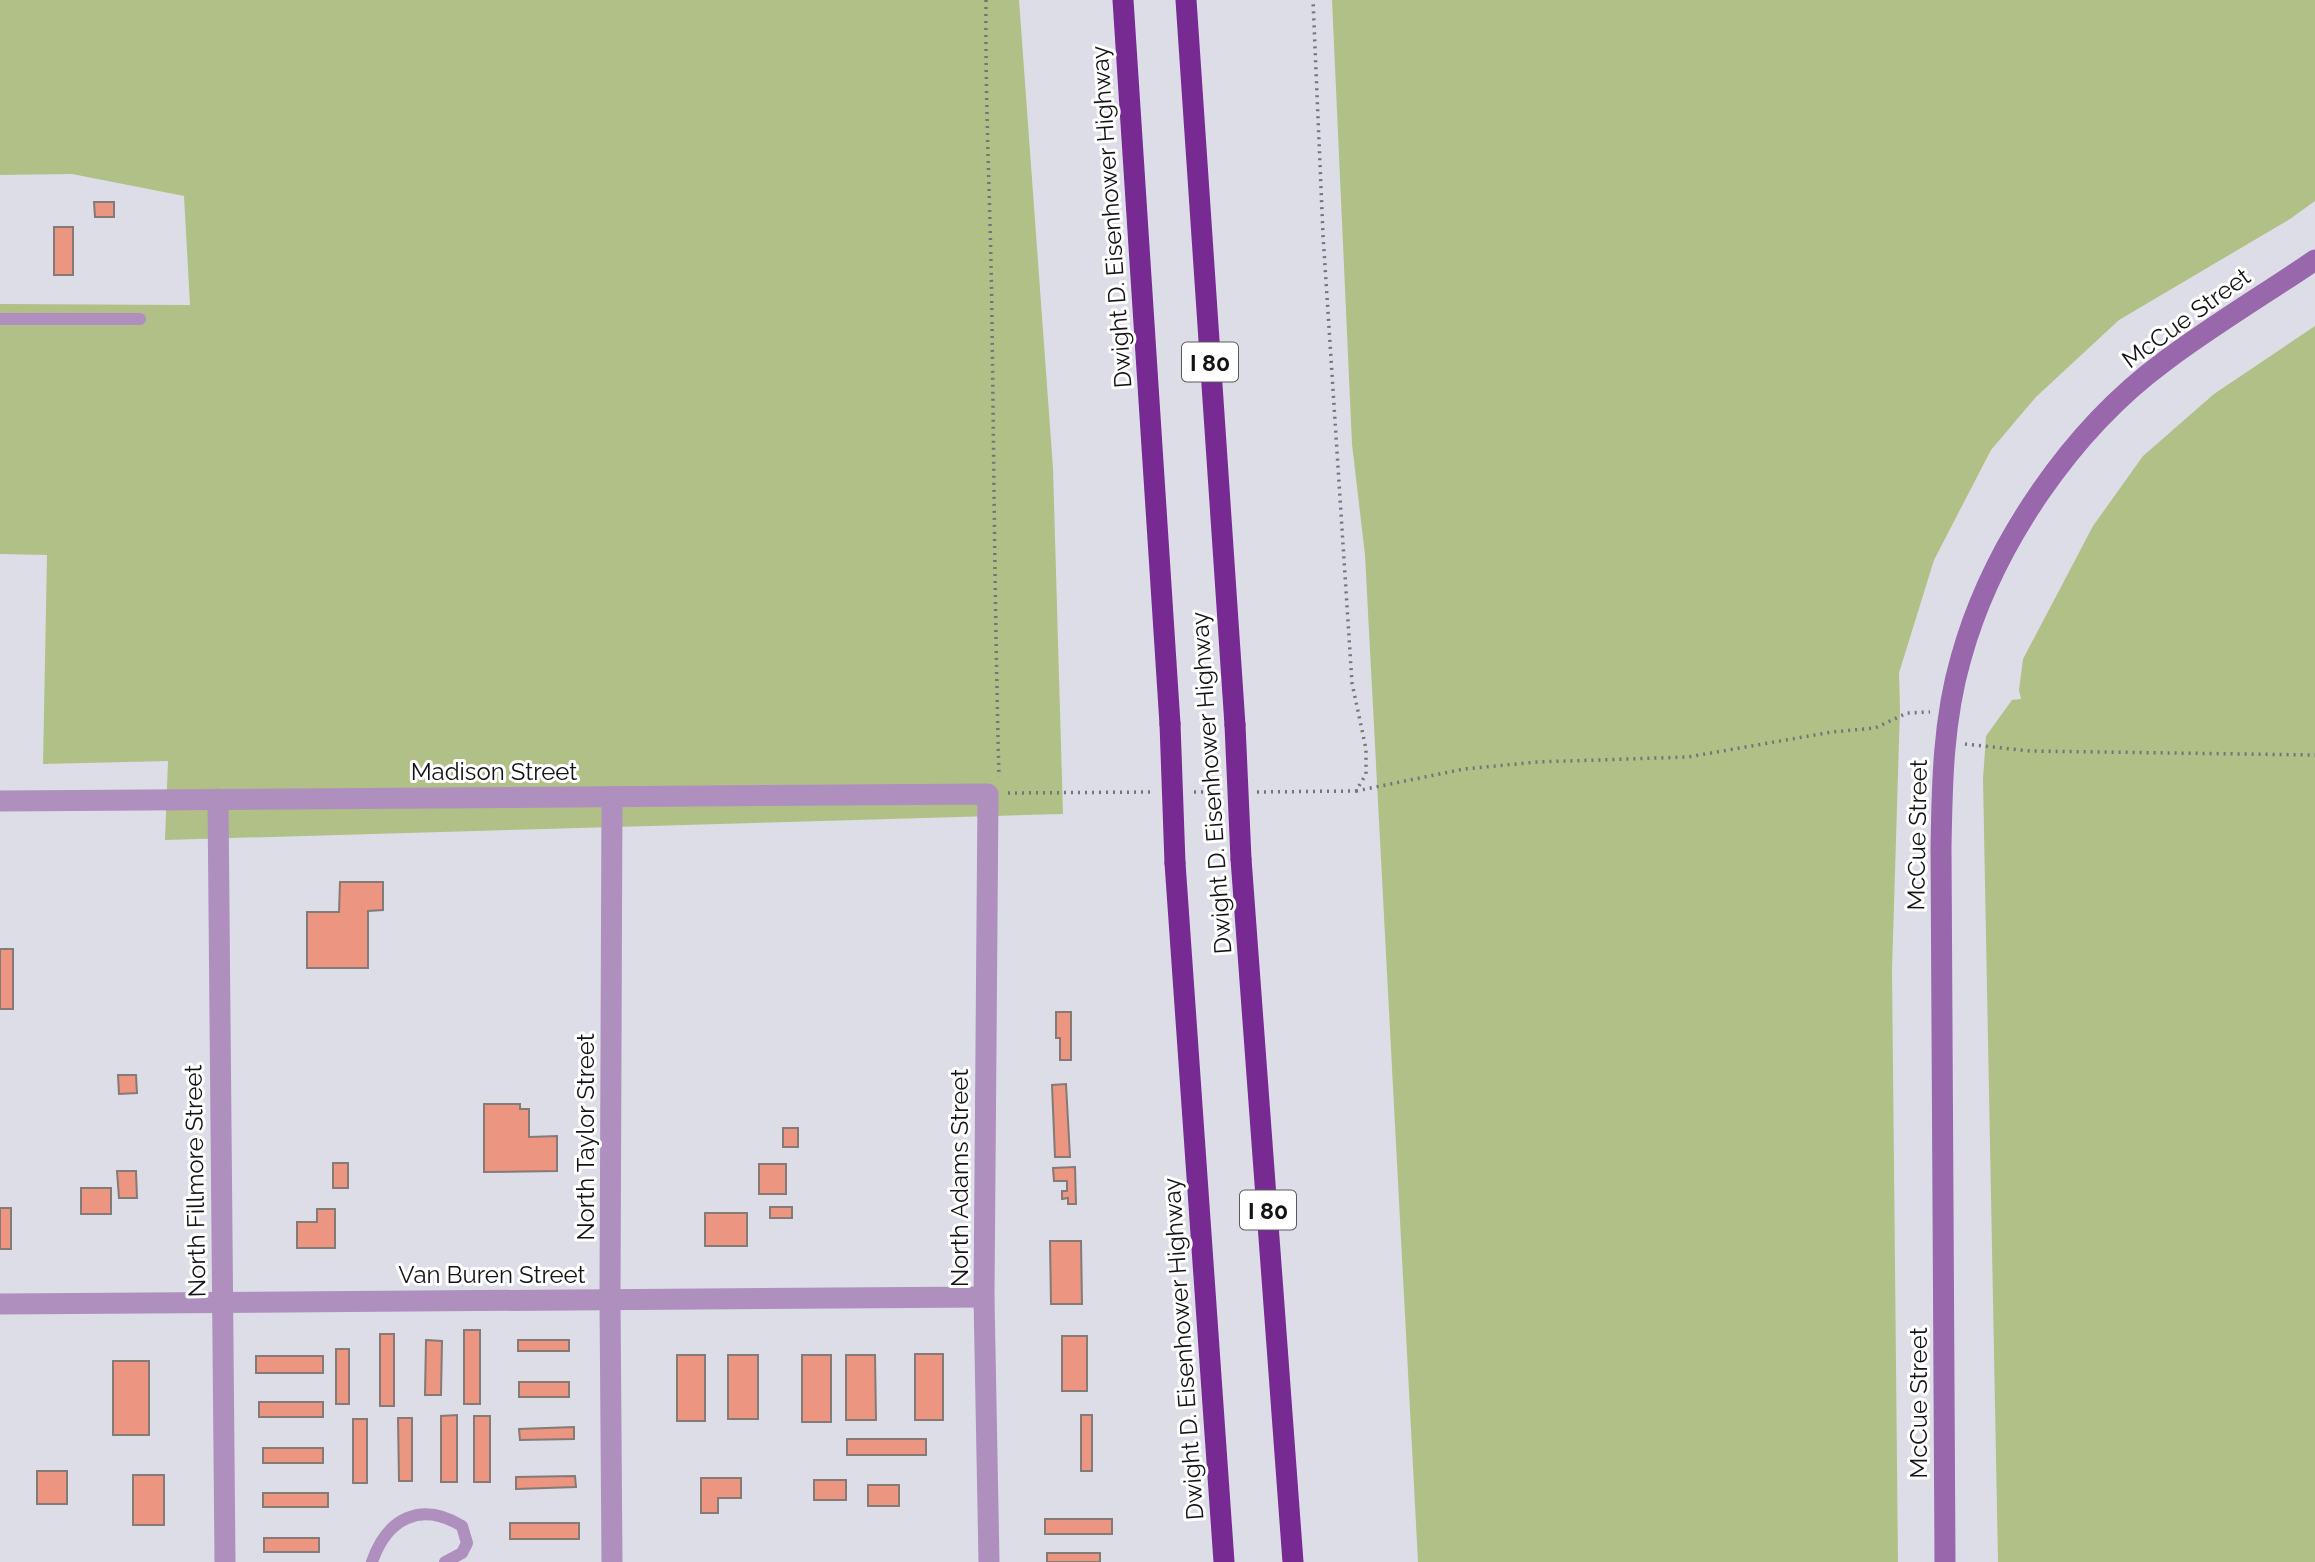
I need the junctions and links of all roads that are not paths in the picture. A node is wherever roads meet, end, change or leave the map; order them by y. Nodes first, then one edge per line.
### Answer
1 (1123, 0) edge
2 (1186, 0) edge
3 (2315, 260) edge
4 (140, 319) dead end
5 (0, 320) edge
6 (994, 793) joint
7 (612, 797) junction
8 (218, 799) junction
9 (0, 801) edge
10 (984, 1297) junction
11 (610, 1299) junction
12 (223, 1302) junction
13 (0, 1304) edge
14 (225, 1562) edge
15 (372, 1562) edge
16 (445, 1562) edge
17 (612, 1562) edge
18 (989, 1562) edge
19 (1224, 1562) edge
20 (1293, 1562) edge
21 (1945, 1562) edge

1 - 19 highway, Dwight D. Eisenhower Highway / I 80, bridge
2 - 20 highway, Dwight D. Eisenhower Highway / I 80, bridge
3 - 21 main road, McCue Street
4 - 5 lane
6 - 7 street, Madison Street
6 - 10 street, North Adams Street
7 - 8 street, Madison Street
7 - 11 street, North Taylor Street
8 - 9 street, Madison Street
8 - 12 street, North Fillmore Street
10 - 11 street, Van Buren Street
10 - 18 street, North Adams Street
11 - 12 street, Van Buren Street
11 - 17 street, North Taylor Street
12 - 13 street, Van Buren Street
12 - 14 street, North Fillmore Street
15 - 16 lane

